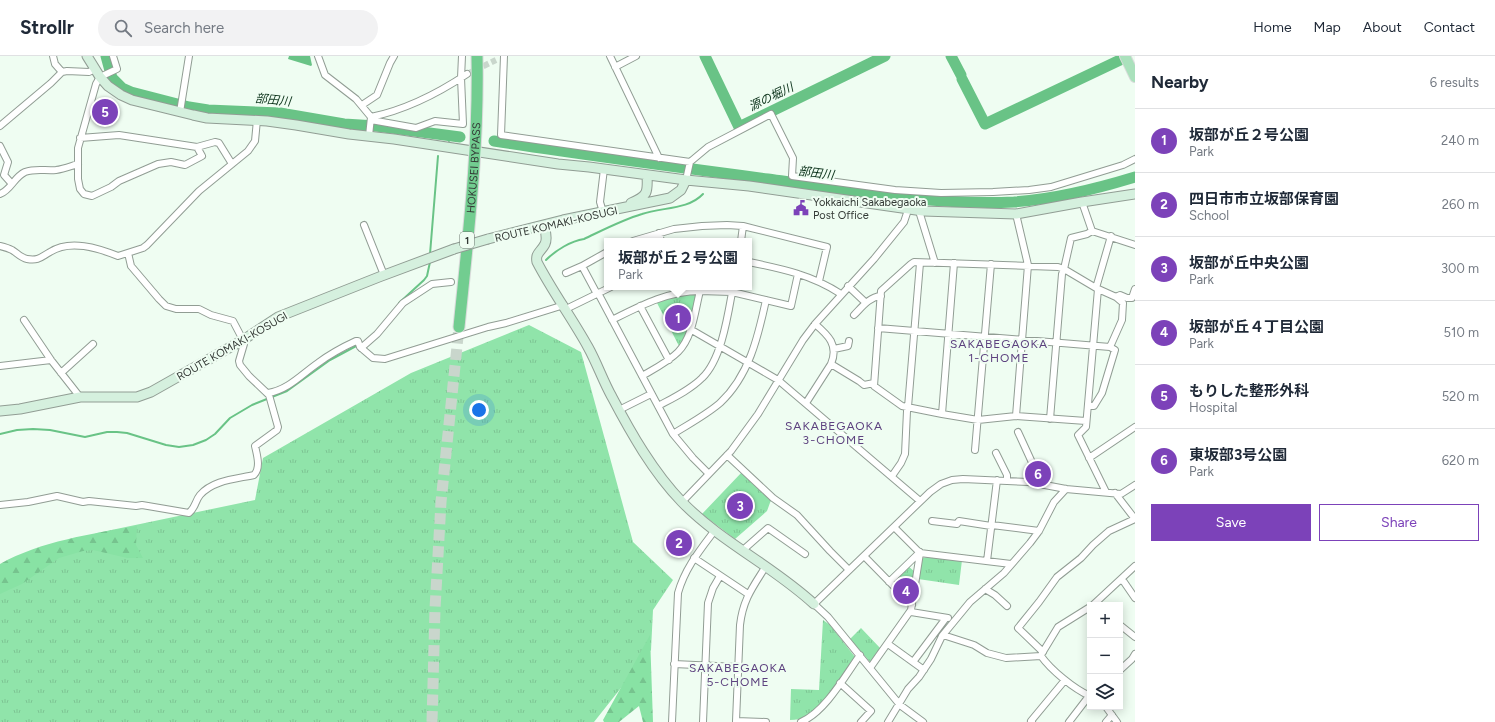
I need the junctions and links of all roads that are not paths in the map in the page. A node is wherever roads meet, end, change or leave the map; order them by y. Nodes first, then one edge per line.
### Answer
1 (53, 56) edge
2 (87, 56) edge
3 (113, 56) edge
4 (189, 56) edge
5 (318, 56) edge
6 (394, 56) edge
7 (462, 56) edge
8 (477, 56) edge
9 (504, 56) edge
10 (610, 56) edge
11 (636, 56) edge
12 (1125, 56) edge
13 (496, 60) dead end
14 (615, 67) junction
15 (62, 72) junction
16 (101, 73) junction
17 (464, 76) junction
18 (1135, 77) edge
19 (362, 105) junction
20 (181, 110) junction
21 (371, 119) junction
22 (257, 120) junction
23 (0, 126) edge
24 (369, 134) junction
25 (80, 138) junction
26 (0, 146) edge
27 (196, 147) junction
28 (475, 152) junction
29 (659, 158) junction
30 (1135, 159) edge
31 (78, 164) junction
32 (232, 164) junction
33 (689, 164) junction
34 (604, 169) junction
35 (647, 175) junction
36 (686, 177) junction
37 (12, 184) junction
38 (0, 194) edge
39 (1135, 194) edge
40 (1082, 202) junction
41 (617, 210) junction
42 (908, 210) junction
43 (919, 211) junction
44 (603, 212) junction
45 (1016, 214) junction
46 (364, 225) dead end
47 (544, 225) junction
48 (743, 226) junction
49 (1092, 231) junction
50 (659, 233) junction
51 (1111, 236) junction
52 (643, 238) edge
53 (660, 238) edge
54 (741, 238) edge
55 (1135, 245) edge
56 (0, 246) edge
57 (128, 253) junction
58 (604, 254) edge
59 (752, 263) edge
60 (920, 263) junction
61 (934, 263) junction
62 (954, 263) junction
63 (991, 264) junction
64 (1028, 265) junction
65 (582, 266) junction
66 (1064, 269) junction
67 (566, 273) dead end
68 (798, 274) junction
69 (384, 275) junction
70 (819, 281) junction
71 (451, 282) dead end
72 (848, 286) junction
73 (1097, 288) junction
74 (1135, 289) edge
75 (605, 290) edge
76 (700, 290) junction
77 (733, 290) edge
78 (597, 294) junction
79 (841, 294) junction
80 (881, 296) junction
81 (1116, 297) junction
82 (766, 300) junction
83 (866, 302) junction
84 (640, 306) junction
85 (565, 307) junction
86 (854, 315) dead end
87 (24, 320) dead end
88 (612, 320) junction
89 (815, 324) junction
90 (459, 327) tunnel mouth
91 (878, 328) junction
92 (690, 329) junction
93 (914, 331) junction
94 (949, 334) junction
95 (985, 336) junction
96 (1022, 339) junction
97 (243, 340) junction
98 (849, 341) dead end
99 (1057, 342) junction
100 (93, 344) dead end
101 (360, 345) junction
102 (1093, 345) junction
103 (720, 346) junction
104 (1110, 347) junction
105 (834, 349) junction
106 (51, 360) junction
107 (669, 360) junction
108 (748, 363) junction
109 (831, 364) junction
110 (0, 366) edge
111 (61, 373) junction
112 (642, 376) junction
113 (778, 380) junction
114 (874, 383) junction
115 (651, 394) junction
116 (269, 396) junction
117 (80, 398) junction
118 (806, 404) junction
119 (658, 406) junction
120 (1088, 406) junction
121 (908, 407) junction
122 (620, 410) junction
123 (0, 411) edge
124 (942, 414) junction
125 (1016, 416) junction
126 (1050, 419) junction
127 (978, 420) junction
128 (1086, 421) junction
129 (1135, 427) edge
130 (1018, 432) dead end
131 (673, 434) junction
132 (975, 450) dead end
133 (996, 453) dead end
134 (727, 455) junction
135 (1089, 458) junction
136 (709, 474) junction
137 (892, 476) junction
138 (997, 480) junction
139 (1007, 481) junction
140 (1029, 482) junction
141 (1135, 485) edge
142 (1066, 489) junction
143 (1106, 492) junction
144 (1115, 493) junction
145 (920, 501) junction
146 (682, 502) junction
147 (0, 505) edge
148 (1135, 519) edge
149 (932, 522) dead end
150 (992, 525) junction
151 (894, 527) junction
152 (715, 530) junction
153 (1039, 531) junction
154 (743, 550) junction
155 (920, 552) junction
156 (805, 554) dead end
157 (864, 556) junction
158 (694, 558) junction
159 (987, 561) junction
160 (1011, 564) junction
161 (766, 566) junction
162 (1135, 566) edge
163 (849, 570) junction
164 (720, 576) junction
165 (1121, 580) junction
166 (889, 582) junction
167 (985, 589) junction
168 (748, 594) junction
169 (1135, 598) edge
170 (1096, 602) edge
171 (814, 604) junction
172 (1007, 606) dead end
173 (911, 609) junction
174 (1087, 609) edge
175 (946, 618) junction
176 (957, 619) junction
177 (1123, 627) edge
178 (943, 635) junction
179 (1135, 637) edge
180 (888, 644) junction
181 (1042, 654) junction
182 (1135, 654) edge
183 (860, 655) junction
184 (913, 662) junction
185 (674, 664) junction
186 (705, 665) junction
187 (738, 667) junction
188 (1123, 667) edge
189 (870, 668) junction
190 (924, 670) junction
191 (1065, 680) junction
192 (840, 683) junction
193 (1087, 694) edge
194 (1087, 700) edge
195 (899, 703) junction
196 (1108, 710) edge
197 (1112, 715) junction
198 (672, 722) edge
199 (703, 722) edge
200 (766, 722) edge
201 (802, 722) edge
202 (861, 722) edge
203 (888, 722) edge
204 (924, 722) edge
205 (1032, 722) edge
206 (1069, 722) edge
207 (1106, 722) edge
208 (1117, 722) edge

1 - 15 street
2 - 16 main road
3 - 16 street
4 - 20 street
5 - 19 street
6 - 19 street
7 - 17 street
8 - 28 highway, HOKUSEI BYPASS / 1
9 - 13 street
9 - 29 street
10 - 14 street
11 - 14 street
12 - 18 main road
14 - 29 street
15 - 16 street
15 - 23 street
16 - 20 main road
16 - 25 street
17 - 21 street
17 - 21 street
19 - 21 street
20 - 22 main road
21 - 24 street
22 - 24 main road
22 - 32 street
24 - 28 main road
25 - 27 street
25 - 31 street
26 - 37 street
27 - 31 street
27 - 32 street
28 - 34 main road
28 - 90 highway, HOKUSEI BYPASS / 1
29 - 33 street
30 - 33 street
31 - 37 street
32 - 57 street
33 - 36 street
34 - 35 main road
34 - 44 street
35 - 36 main road
35 - 41 main road
36 - 41 main road, ROUTE KOMAKI-KOSUGI
36 - 42 main road
37 - 38 street
39 - 40 main road
40 - 45 main road
40 - 49 street
41 - 44 main road, ROUTE KOMAKI-KOSUGI
42 - 43 main road
42 - 72 street
43 - 45 main road
43 - 61 street
44 - 47 main road, ROUTE KOMAKI-KOSUGI
45 - 64 street
46 - 69 street
47 - 69 main road, ROUTE KOMAKI-KOSUGI, bridge
47 - 85 main road
48 - 50 street
48 - 54 street
48 - 70 street
49 - 51 street
49 - 66 street
50 - 52 street
50 - 53 street
51 - 55 street
51 - 73 street
56 - 57 street
57 - 97 street
58 - 65 street
59 - 68 street
60 - 61 street
60 - 80 street
60 - 93 street
61 - 62 street
62 - 63 street
62 - 94 street
63 - 64 street
63 - 95 street
64 - 66 street
64 - 96 street
65 - 67 street
65 - 78 street
66 - 73 street
66 - 99 street
68 - 70 street
68 - 82 street
69 - 97 main road, ROUTE KOMAKI-KOSUGI
70 - 79 street
71 - 101 street
72 - 79 street
72 - 83 street
73 - 81 street
73 - 102 street
74 - 81 street
75 - 78 street
76 - 77 street
76 - 84 street
76 - 92 street
77 - 82 street
77 - 103 street
78 - 85 street
78 - 88 street
79 - 89 street
80 - 83 street
80 - 91 street
81 - 104 street
82 - 108 street
83 - 86 street
84 - 88 street
84 - 107 street
85 - 101 street
85 - 122 main road
87 - 106 street
88 - 112 street
89 - 105 street
89 - 113 street
91 - 93 street
91 - 114 street
92 - 103 street
92 - 107 street
93 - 94 street
93 - 121 street
94 - 95 street
94 - 124 street
95 - 96 street
95 - 127 street
96 - 99 street
96 - 125 street
97 - 116 street
97 - 117 main road, ROUTE KOMAKI-KOSUGI
98 - 105 street
99 - 102 street
99 - 126 street
100 - 111 street
101 - 116 street
102 - 104 street
102 - 120 street
103 - 108 street
103 - 119 street
104 - 120 street
105 - 109 street
106 - 110 street
106 - 111 street
107 - 112 street
108 - 113 street
108 - 131 street
109 - 114 street
109 - 118 street
111 - 117 street
112 - 115 street
113 - 118 street
113 - 134 street
114 - 121 street
115 - 119 street
115 - 122 street
116 - 147 street
117 - 123 main road, ROUTE KOMAKI-KOSUGI
118 - 137 street
119 - 131 street
120 - 128 street
121 - 124 street
121 - 137 street
122 - 146 main road
124 - 127 street
125 - 126 street
125 - 127 street
126 - 128 street
127 - 132 street
128 - 135 street
129 - 135 street
130 - 140 street
131 - 136 street
133 - 139 street
134 - 136 street
134 - 163 street
135 - 143 street
136 - 146 street
137 - 145 street
138 - 139 street
138 - 145 street
138 - 150 street
139 - 140 street
140 - 142 street
141 - 144 street
142 - 143 street
142 - 153 street
143 - 144 street
144 - 148 street
145 - 151 street
146 - 152 main road
148 - 181 street
149 - 150 street
150 - 153 street
150 - 159 street
151 - 155 street
151 - 157 street
152 - 154 main road
152 - 158 street
153 - 160 street
154 - 156 street
154 - 161 main road
155 - 159 street
155 - 166 street
155 - 173 street
157 - 163 street
157 - 166 street
158 - 164 street
158 - 185 street
159 - 160 street
160 - 167 street
161 - 168 street
161 - 171 main road
162 - 165 street
163 - 171 street
164 - 168 street
164 - 186 street
165 - 169 street
165 - 170 street
166 - 173 street
167 - 172 street
167 - 176 street
168 - 187 street
171 - 183 street
173 - 175 street
173 - 180 street
174 - 181 street
175 - 176 street
175 - 184 street
176 - 178 street
177 - 179 street
178 - 181 street
178 - 190 street
180 - 184 street
180 - 189 street
181 - 191 street
182 - 188 street
183 - 189 street
183 - 192 street
184 - 190 street
185 - 186 street
185 - 198 street
186 - 187 street
186 - 199 street
187 - 200 street
189 - 195 street
190 - 195 street
191 - 193 street
191 - 205 street
192 - 201 street
192 - 202 street
194 - 206 street
195 - 203 street
195 - 204 street
196 - 197 street
197 - 207 street
197 - 208 street

